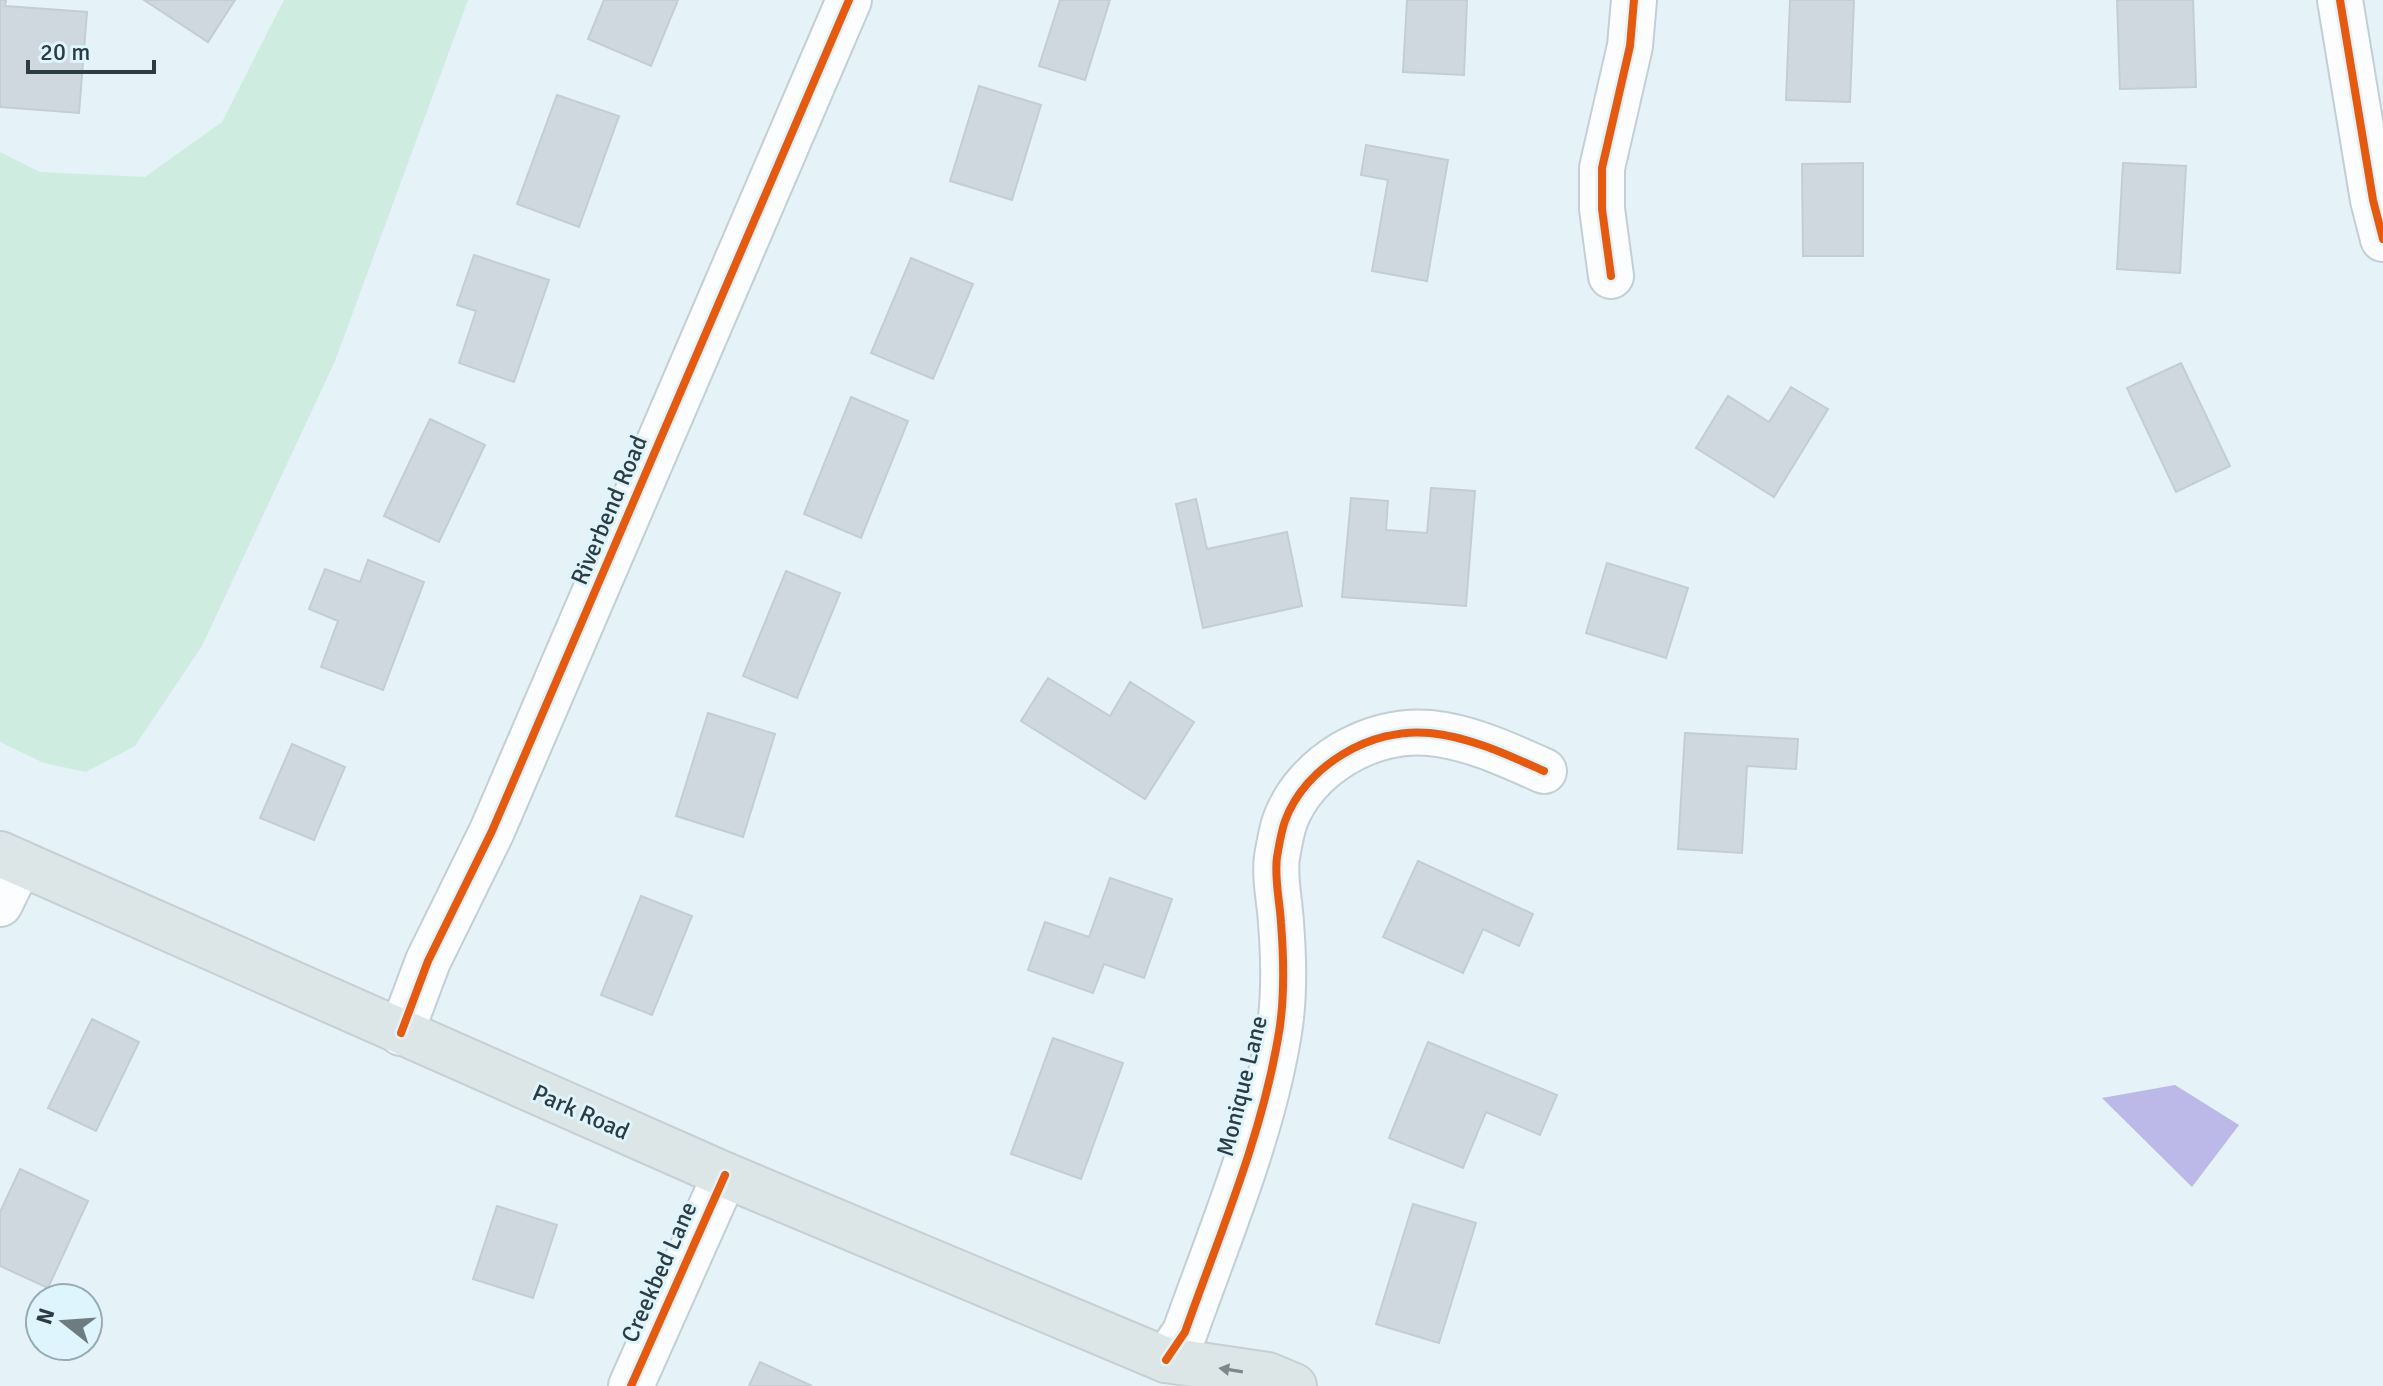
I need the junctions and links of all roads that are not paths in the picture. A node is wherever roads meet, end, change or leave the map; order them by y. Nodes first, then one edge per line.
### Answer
1 (849, 0) edge
2 (1634, 0) edge
3 (2340, 0) edge
4 (2383, 239) edge
5 (1611, 276) dead end
6 (1544, 771) dead end
7 (10, 858) edge
8 (0, 904) edge
9 (401, 1033) junction
10 (725, 1175) junction
11 (1180, 1373) edge
12 (631, 1386) edge
13 (1294, 1386) edge

1 - 9 street, Riverbend Road
2 - 5 street
3 - 4 street
6 - 11 street, Monique Lane
7 - 8 street
7 - 9 main road, Park Road
9 - 10 main road, Park Road
10 - 11 main road, Park Road
10 - 12 street, Creekbed Lane
13 -> 11 main road, Park Road

